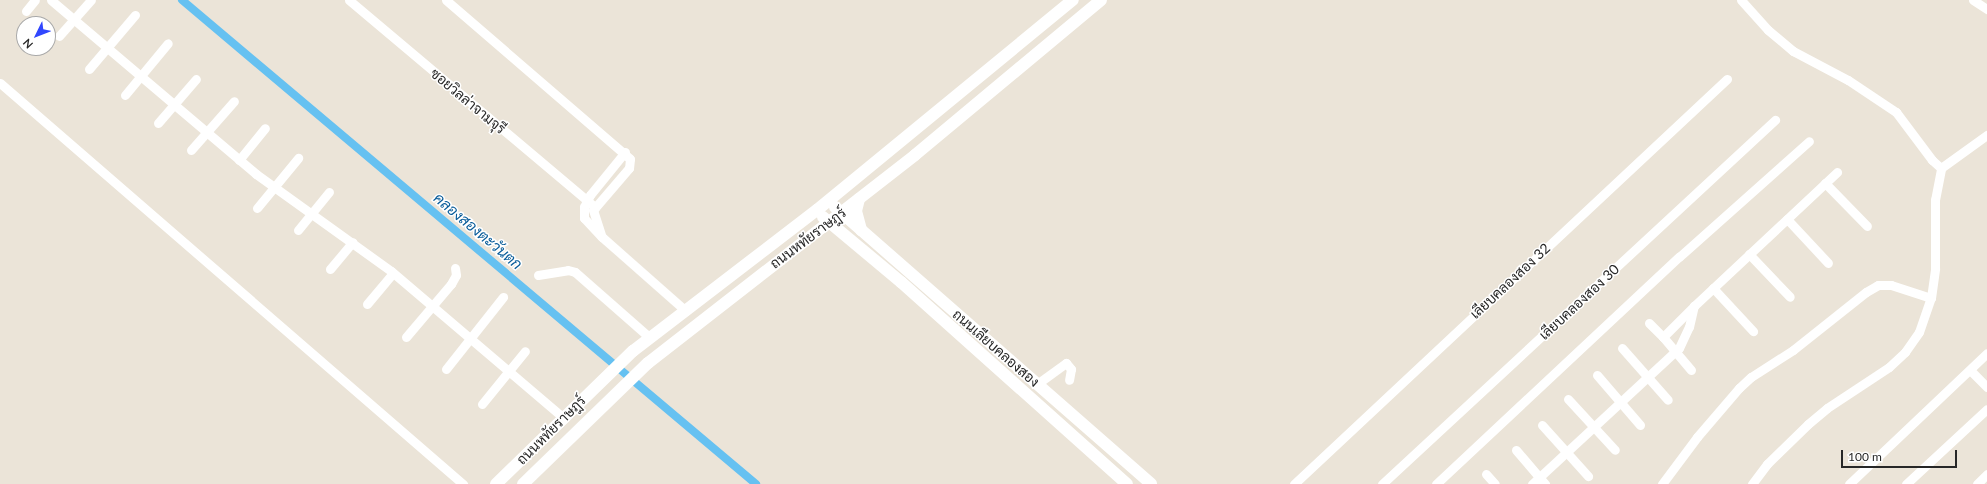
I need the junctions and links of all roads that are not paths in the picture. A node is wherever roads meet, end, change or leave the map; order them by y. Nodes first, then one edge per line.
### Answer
1 (35, 0) edge
2 (51, 0) edge
3 (91, 0) edge
4 (349, 0) edge
5 (446, 0) edge
6 (1101, 0) edge
7 (1741, 0) edge
8 (1973, 0) edge
9 (1070, 1) edge
10 (1987, 10) edge
11 (26, 11) dead end
12 (135, 15) dead end
13 (74, 19) junction
14 (59, 36) dead end
15 (168, 43) dead end
16 (108, 48) junction
17 (89, 69) dead end
18 (141, 75) junction
19 (196, 79) dead end
20 (1727, 79) dead end
21 (0, 83) edge
22 (125, 96) dead end
23 (234, 101) dead end
24 (174, 105) junction
25 (1775, 120) dead end
26 (158, 124) dead end
27 (265, 128) dead end
28 (206, 132) junction
29 (1987, 135) edge
30 (1808, 141) dead end
31 (191, 150) dead end
32 (625, 152) junction
33 (298, 158) dead end
34 (239, 160) junction
35 (1941, 168) junction
36 (1837, 172) dead end
37 (1825, 183) junction
38 (274, 187) junction
39 (329, 192) dead end
40 (859, 199) junction
41 (829, 200) junction
42 (587, 201) junction
43 (595, 207) junction
44 (257, 208) dead end
45 (816, 210) junction
46 (312, 213) junction
47 (840, 213) junction
48 (1787, 219) junction
49 (828, 222) junction
50 (1867, 226) dead end
51 (298, 230) dead end
52 (817, 230) junction
53 (861, 230) junction
54 (846, 235) junction
55 (602, 237) junction
56 (353, 242) junction
57 (1749, 254) junction
58 (1828, 263) dead end
59 (330, 268) dead end
60 (455, 268) dead end
61 (394, 273) junction
62 (538, 275) dead end
63 (1713, 288) junction
64 (1790, 297) dead end
65 (503, 298) dead end
66 (1931, 298) junction
67 (368, 304) dead end
68 (432, 306) junction
69 (1694, 306) junction
70 (686, 310) junction
71 (1649, 323) dead end
72 (1753, 331) dead end
73 (406, 337) dead end
74 (1663, 337) junction
75 (650, 338) junction
76 (471, 339) junction
77 (1622, 348) dead end
78 (525, 351) dead end
79 (1675, 352) junction
80 (1987, 353) edge
81 (446, 369) dead end
82 (1691, 370) dead end
83 (1970, 370) junction
84 (509, 371) junction
85 (1597, 375) dead end
86 (1648, 377) junction
87 (1069, 380) dead end
88 (1037, 384) junction
89 (1987, 387) edge
90 (1568, 399) dead end
91 (1668, 400) dead end
92 (1621, 402) junction
93 (482, 404) dead end
94 (1987, 409) edge
95 (564, 418) junction
96 (1542, 425) dead end
97 (1640, 425) dead end
98 (1593, 427) junction
99 (1516, 450) dead end
100 (1615, 450) dead end
101 (1565, 453) junction
102 (1123, 459) junction
103 (1112, 472) junction
104 (1486, 474) dead end
105 (1987, 474) edge
106 (1588, 476) dead end
107 (1539, 482) edge
108 (463, 484) edge
109 (496, 484) edge
110 (523, 484) edge
111 (1127, 484) edge
112 (1151, 484) edge
113 (1294, 484) edge
114 (1382, 484) edge
115 (1436, 484) edge
116 (1495, 484) edge
117 (1662, 484) edge
118 (1752, 484) edge
119 (1849, 484) edge
120 (1906, 484) edge
121 (1977, 484) edge

1 - 11 street
2 - 13 street
3 - 13 street
4 - 42 street, ซอยวิลล่าจามจุรี
5 - 32 street
6 - 40 main road, ถนนหทัยราษฎร์
7 - 35 street
8 - 10 street
9 - 41 main road, ถนนหทัยราษฎร์
12 - 16 street
13 - 14 street
13 - 16 street
15 - 18 street
16 - 17 street
16 - 18 street
18 - 22 street
18 - 24 street
19 - 24 street
20 - 113 street, เลียบคลองสอง 32
21 - 108 street
23 - 28 street
24 - 26 street
24 - 28 street
25 - 114 street, เลียบคลองสอง 30
27 - 34 street
28 - 31 street
28 - 34 street
29 - 35 street
30 - 115 street
32 - 42 street
32 - 43 street
33 - 38 street
34 - 38 street
35 - 66 street
36 - 37 street
37 - 48 street
37 - 50 street
38 - 44 street
38 - 46 street
39 - 46 street
40 - 47 main road, ถนนหทัยราษฎร์
40 - 53 main road
41 - 45 main road, ถนนหทัยราษฎร์
41 - 47 main road, ถนนเลียบคลองสอง
42 - 43 street, ซอยวิลล่าจามจุรี
42 - 55 street
43 - 55 street
45 - 49 main road, ถนนเลียบคลองสอง
45 - 70 main road, ถนนหทัยราษฎร์
46 - 51 street
46 - 56 street
47 - 49 main road, ถนนหทัยราษฎร์
47 - 53 main road, ถนนเลียบคลองสอง
48 - 57 street
48 - 58 street
49 - 52 main road, ถนนหทัยราษฎร์
49 - 54 main road, ถนนเลียบคลองสอง
52 - 54 main road
52 - 110 main road, ถนนหทัยราษฎร์
53 - 88 main road, ถนนเลียบคลองสอง
54 - 103 main road, ถนนเลียบคลองสอง
55 - 70 street
56 - 59 street
56 - 61 street
57 - 63 street
57 - 64 street
60 - 68 street
61 - 67 street
61 - 68 street
62 - 75 street
63 - 69 street
63 - 72 street
65 - 76 street
66 - 117 street
66 - 118 street
68 - 73 street
68 - 76 street
69 - 74 street
69 - 79 street
70 - 75 main road, ถนนหทัยราษฎร์
71 - 74 street
74 - 79 street
75 - 95 main road, ถนนหทัยราษฎร์
76 - 81 street
76 - 84 street
77 - 86 street
78 - 84 street
79 - 82 street
79 - 86 street
80 - 83 street
83 - 89 street
83 - 119 street
84 - 93 street
84 - 95 street
85 - 92 street
86 - 91 street
86 - 92 street
87 - 88 street
88 - 102 main road, ถนนเลียบคลองสอง
90 - 98 street
92 - 97 street
92 - 98 street
94 - 120 street
95 - 109 main road, ถนนหทัยราษฎร์
96 - 101 street
98 - 100 street
98 - 101 street
99 - 107 street
101 - 106 street
101 - 107 street
102 - 103 main road
102 - 112 main road, ถนนเลียบคลองสอง
103 - 111 main road, ถนนเลียบคลองสอง
104 - 116 street
105 - 121 street

